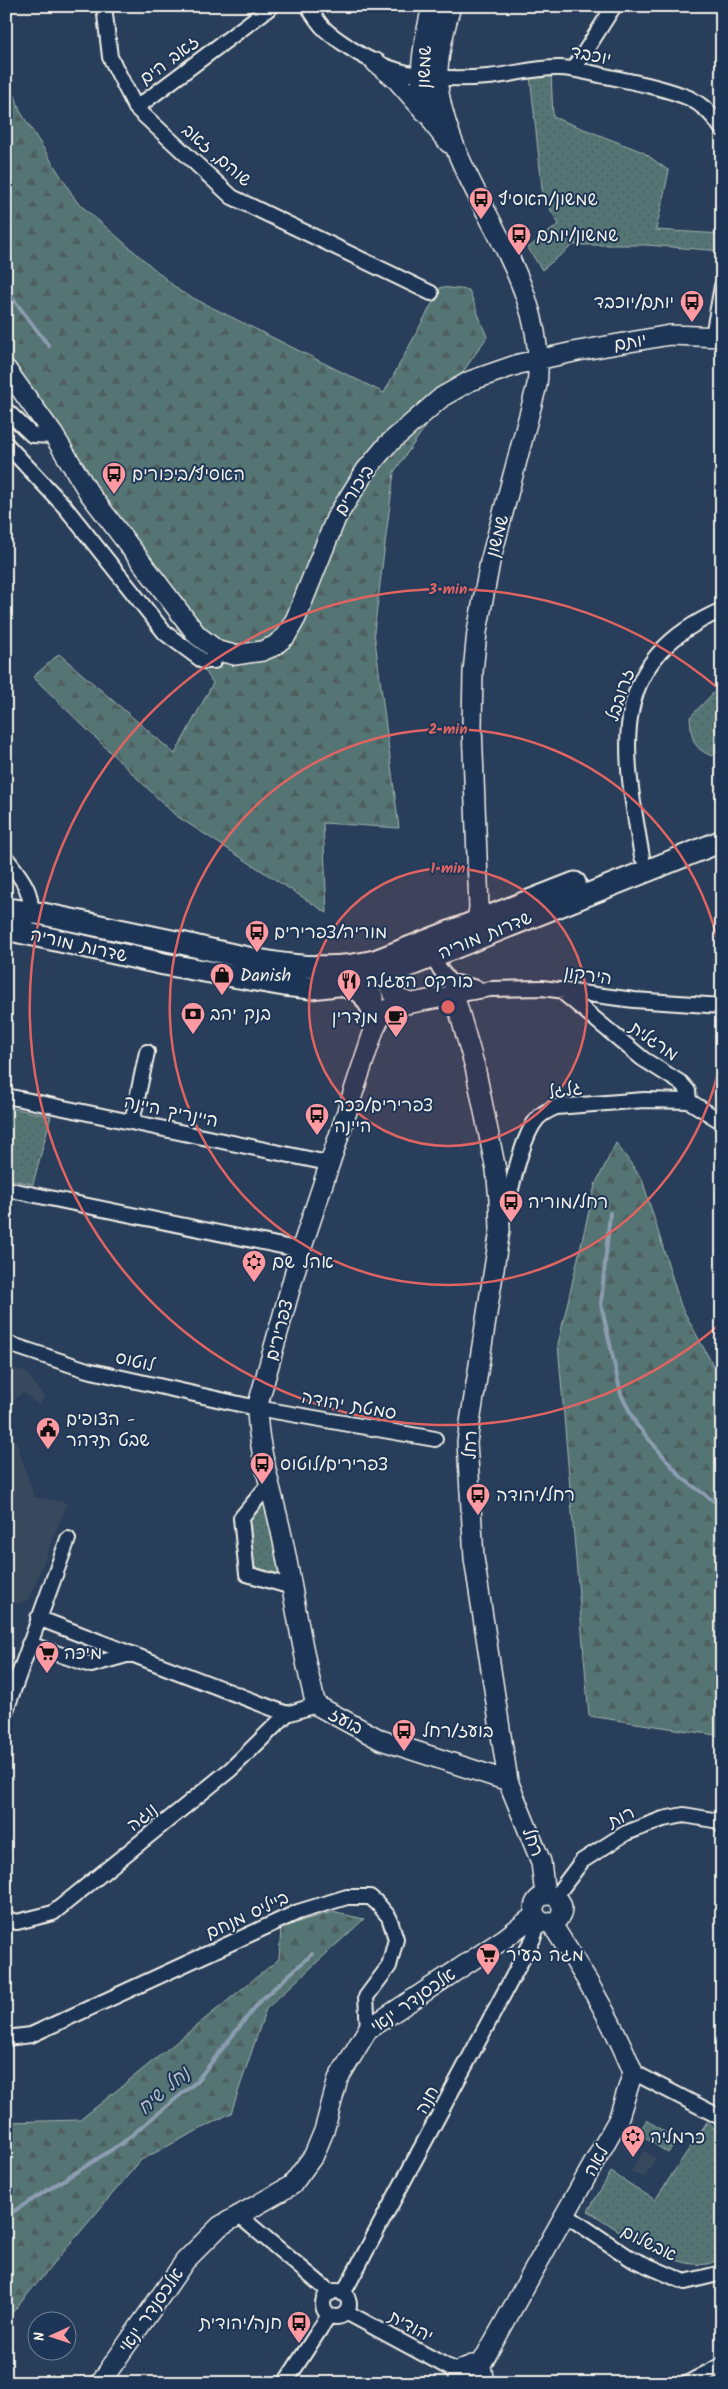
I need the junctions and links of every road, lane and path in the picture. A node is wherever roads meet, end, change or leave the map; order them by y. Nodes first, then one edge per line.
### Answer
1 (104, 6) edge
2 (272, 6) edge
3 (308, 6) edge
4 (432, 6) edge
5 (451, 6) edge
6 (614, 6) edge
7 (425, 39) junction
8 (376, 63) junction
9 (574, 69) junction
10 (402, 72) junction
11 (430, 78) junction
12 (136, 108) junction
13 (428, 117) junction
14 (722, 129) edge
15 (454, 148) junction
16 (722, 286) edge
17 (431, 293) dead end
18 (531, 309) junction
19 (717, 336) edge
20 (537, 337) junction
21 (568, 353) junction
22 (540, 358) junction
23 (519, 364) junction
24 (6, 369) edge
25 (537, 385) junction
26 (6, 410) edge
27 (53, 436) junction
28 (6, 444) edge
29 (722, 610) edge
30 (218, 651) junction
31 (722, 826) edge
32 (722, 840) edge
33 (642, 857) junction
34 (6, 858) edge
35 (6, 909) edge
36 (30, 912) junction
37 (479, 921) junction
38 (9, 930) edge
39 (469, 942) junction
40 (431, 957) junction
41 (377, 973) junction
42 (344, 986) junction
43 (490, 989) junction
44 (560, 990) junction
45 (449, 996) junction
46 (410, 1003) junction
47 (722, 1006) edge
48 (374, 1020) junction
49 (147, 1052) dead end
50 (6, 1096) edge
51 (689, 1101) junction
52 (132, 1122) junction
53 (722, 1122) edge
54 (328, 1163) junction
55 (6, 1189) edge
56 (500, 1230) junction
57 (300, 1250) junction
58 (6, 1343) edge
59 (257, 1408) junction
60 (435, 1439) dead end
61 (270, 1483) junction
62 (68, 1539) dead end
63 (292, 1587) junction
64 (38, 1618) junction
65 (29, 1644) junction
66 (130, 1654) junction
67 (316, 1705) junction
68 (6, 1710) edge
69 (287, 1714) junction
70 (508, 1781) junction
71 (722, 1826) edge
72 (550, 1896) junction
73 (6, 1919) edge
74 (542, 1920) junction
75 (368, 2030) junction
76 (6, 2038) edge
77 (633, 2072) junction
78 (722, 2118) edge
79 (237, 2214) junction
80 (566, 2215) junction
81 (722, 2273) edge
82 (337, 2293) junction
83 (346, 2312) junction
84 (329, 2315) junction
85 (722, 2365) edge
86 (459, 2378) edge
87 (485, 2378) edge
88 (100, 2383) edge
89 (284, 2383) edge
90 (688, 2383) edge

1 - 12 street, שוהם, זאב
2 - 12 street, זאב הים
3 - 8 street, יוכבד
4 - 7 street, שמשון
5 - 11 street, שמשון
6 - 9 street
7 - 10 street
7 - 11 street, שמשון
8 - 10 street, יוכבד
8 - 13 street
9 - 11 street, יוכבד
9 - 14 street, יוכבד
10 - 11 street, יוכבד
11 - 13 street, שמשון
11 - 15 street, שמשון
12 - 17 street, שוהם, זאב
13 - 15 street, שמשון
15 - 18 street, שמשון
16 - 19 street
18 - 20 street, שמשון
18 - 23 street
19 - 21 street, יותם
20 - 21 street
20 - 22 street, שמשון
21 - 22 street, יותם
21 - 25 street
22 - 23 street, ביכורים
22 - 25 street, שמשון
23 - 25 street
23 - 30 street, ביכורים
24 - 27 street
25 - 37 street, שמשון
26 - 27 street
27 - 30 street
28 - 30 street
29 - 33 street, זרובבל
31 - 33 main road, שדרות מוריה
32 - 39 main road, שדרות מוריה
33 - 37 main road, שדרות מוריה
34 - 36 street
35 - 36 main road, שדרות מוריה
36 - 38 street
36 - 41 main road, שדרות מוריה
37 - 39 street, שמשון
37 - 41 main road, שדרות מוריה
38 - 42 main road, שדרות מוריה
39 - 40 main road, שדרות מוריה
40 - 41 main road, שדרות מוריה
40 - 43 street
41 - 42 main road, שדרות מוריה
41 - 46 street
41 - 48 street, צפרירים
42 - 48 main road
43 - 44 street, הירקון
43 - 45 street, הירקון
44 - 47 street, הירקון
44 - 51 street, מרגלית
45 - 46 street
45 - 56 street, רחל
46 - 48 street
48 - 54 street, צפרירים
49 - 52 street
50 - 52 street, היינריך היינה
51 - 53 street, מרגלית
51 - 56 street, גלגל
52 - 54 street, היינריך היינה
54 - 57 street, צפרירים
55 - 57 street
56 - 70 street, רחל
57 - 59 street, צפרירים
58 - 59 street, לוטוס
59 - 60 street, סמטת יהודה
59 - 61 street, צפרירים
61 - 63 street, צפרירים
61 - 63 street
62 - 64 street
63 - 67 street, צפרירים
64 - 65 street
64 - 66 street
65 - 66 street
65 - 68 street
66 - 69 street
67 - 69 street, בועז
67 - 70 street, בועז
69 - 73 street, נוגה
70 - 72 street, רחל
71 - 72 street, רות
72 - 74 street
74 - 75 street, אלכסנדר ינאי
74 - 77 street
74 - 82 street, חנה
75 - 76 street, בייליס מנחם
75 - 79 street, אלכסנדר ינאי
77 - 78 street
77 - 80 street, לאה
79 - 82 street
79 - 88 street, אלכסנדר ינאי
80 - 81 street, אבשלום
80 - 87 street, לאה
82 - 83 street
82 - 84 street
83 - 84 street
83 - 86 street, יהודית
84 - 89 street
85 - 90 street
86 - 87 street

